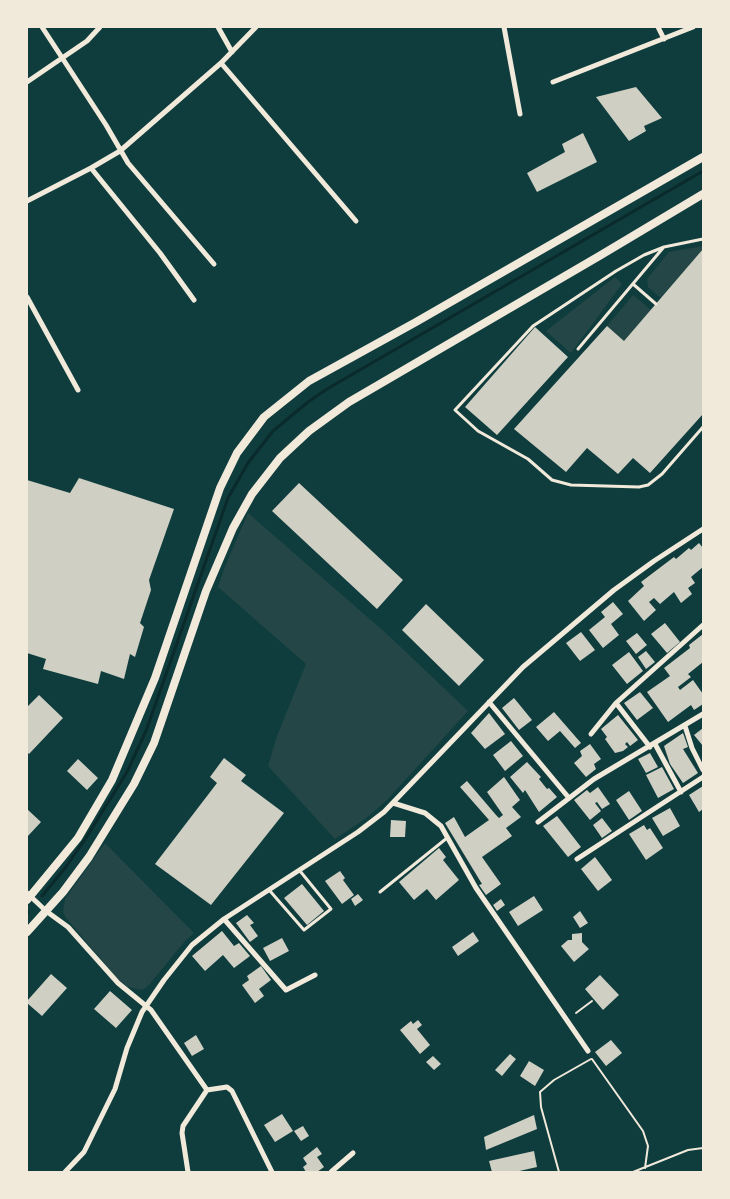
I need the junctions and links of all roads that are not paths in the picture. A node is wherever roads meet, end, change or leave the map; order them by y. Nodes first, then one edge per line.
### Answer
1 (42, 27) edge
2 (100, 27) edge
3 (218, 27) edge
4 (256, 27) edge
5 (504, 27) edge
6 (658, 27) edge
7 (693, 27) edge
8 (664, 39) junction
9 (232, 52) junction
10 (62, 57) junction
11 (221, 63) junction
12 (27, 82) edge
13 (553, 82) dead end
14 (520, 114) dead end
15 (120, 151) junction
16 (703, 157) edge
17 (92, 168) junction
18 (703, 194) edge
19 (27, 201) edge
20 (356, 221) dead end
21 (703, 239) edge
22 (664, 247) junction
23 (214, 264) dead end
24 (633, 284) junction
25 (27, 297) edge
26 (194, 300) dead end
27 (656, 304) dead end
28 (578, 349) dead end
29 (78, 390) dead end
30 (703, 427) edge
31 (703, 530) edge
32 (703, 625) edge
33 (489, 702) junction
34 (616, 703) junction
35 (703, 714) edge
36 (686, 726) junction
37 (591, 734) dead end
38 (652, 745) junction
39 (703, 770) edge
40 (703, 777) edge
41 (681, 792) junction
42 (569, 798) junction
43 (393, 803) junction
44 (538, 822) dead end
45 (448, 837) junction
46 (577, 859) dead end
47 (299, 870) junction
48 (269, 890) junction
49 (380, 892) dead end
50 (28, 896) edge
51 (46, 911) junction
52 (224, 919) junction
53 (27, 932) edge
54 (315, 975) dead end
55 (146, 1005) junction
56 (588, 1051) road end
57 (207, 1090) junction
58 (352, 1153) dead end
59 (65, 1172) edge
60 (188, 1172) edge
61 (272, 1172) edge
62 (331, 1172) edge

1 - 10 street
2 - 10 street
3 - 9 street
4 - 9 street
5 - 14 street
6 - 8 street
7 - 8 street
8 - 13 street
9 - 11 street
10 - 12 street
10 - 15 street
11 - 15 street
11 - 20 street
15 - 17 street
15 - 23 street
16 - 50 main road
17 - 19 street
17 - 26 street
18 - 51 main road
21 - 22 lane
22 - 24 lane
22 - 30 lane
24 - 27 lane
24 - 28 lane
25 - 29 street
31 - 33 street
32 - 34 street
33 - 42 street
33 - 43 street
34 - 37 street
34 - 38 street
35 - 36 street
36 - 38 street
36 - 39 street
38 - 41 street
38 - 42 street
40 - 41 street
41 - 46 street
42 - 44 street
43 - 45 street
43 - 47 street
45 - 49 lane
45 - 56 street
47 - 48 street
47 - 48 lane
48 - 52 street
50 - 51 street
51 - 53 main road
51 - 55 street
52 - 54 street
52 - 55 street
55 - 57 street
55 - 59 street
57 - 60 street
57 - 61 street
58 - 62 street

